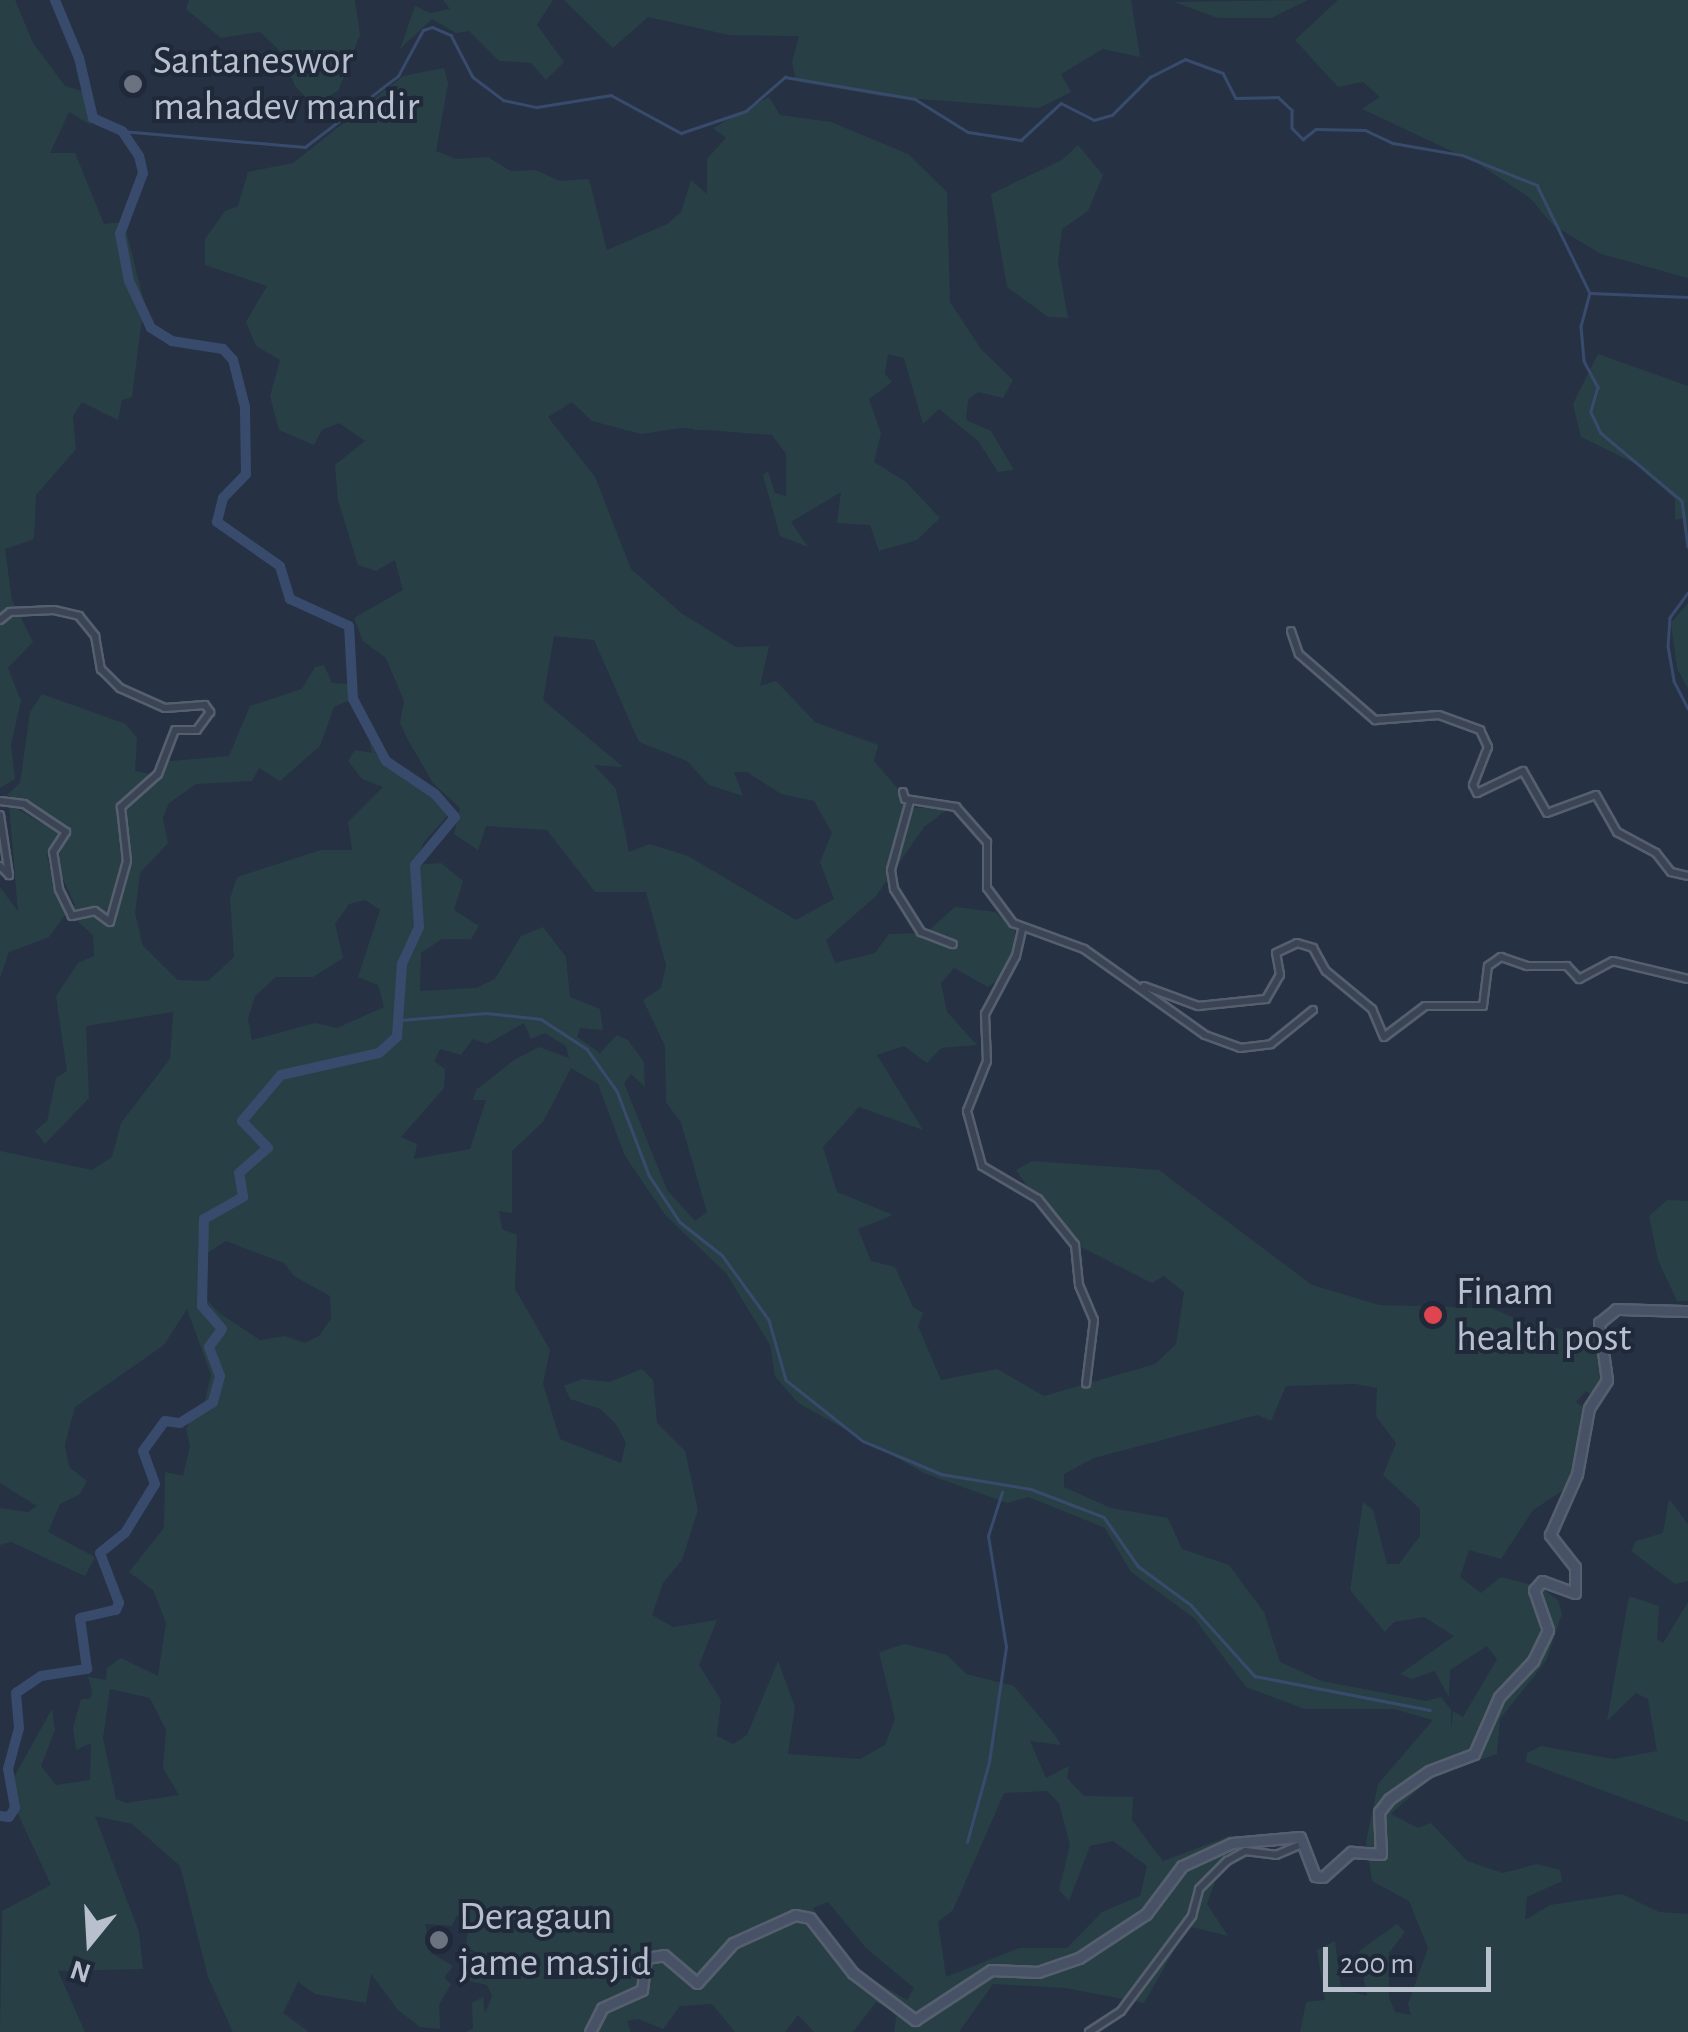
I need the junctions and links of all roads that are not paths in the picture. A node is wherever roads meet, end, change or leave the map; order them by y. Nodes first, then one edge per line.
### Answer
1 (0, 620) edge
2 (1292, 631) dead end
3 (903, 792) dead end
4 (0, 801) edge
5 (910, 801) junction
6 (0, 815) edge
7 (0, 866) edge
8 (1688, 876) edge
9 (1022, 930) junction
10 (953, 944) dead end
11 (1688, 978) edge
12 (1144, 986) junction
13 (1312, 1010) dead end
14 (1688, 1310) edge
15 (1086, 1384) dead end
16 (1306, 1843) junction
17 (590, 2032) edge
18 (1089, 2032) edge

1 - 4 street
2 - 8 street
3 - 5 street
5 - 9 street
5 - 10 street
6 - 7 street
9 - 12 street
9 - 15 street
11 - 12 street
12 - 13 street
14 - 16 main road
16 - 17 main road
16 - 18 street

